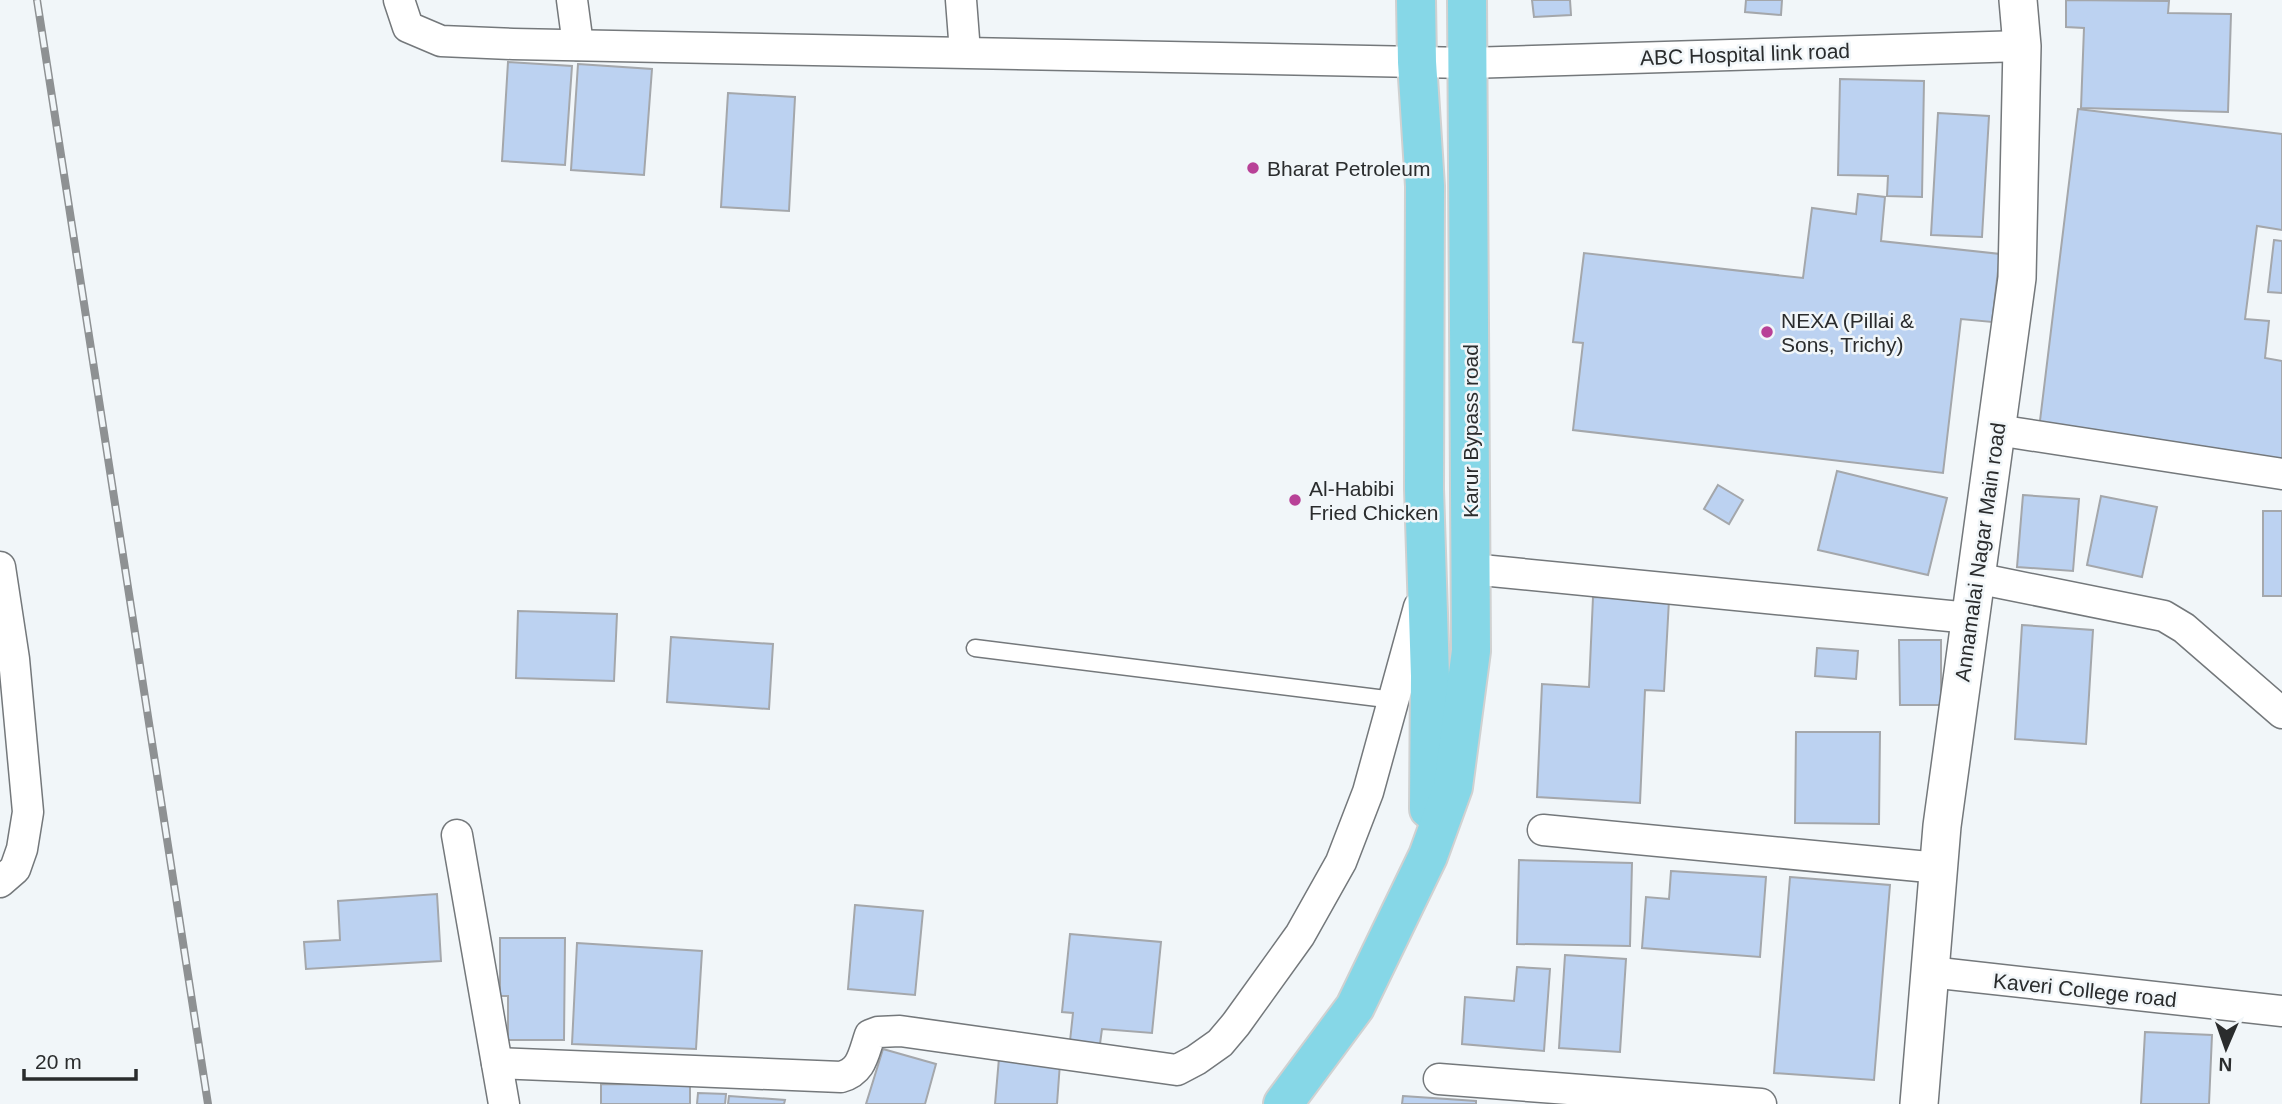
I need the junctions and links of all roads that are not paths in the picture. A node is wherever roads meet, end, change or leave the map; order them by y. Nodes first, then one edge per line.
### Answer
1 (399, 0) edge
2 (572, 0) edge
3 (961, 0) edge
4 (1416, 0) edge
5 (1467, 0) edge
6 (2018, 0) edge
7 (578, 45) junction
8 (2022, 46) junction
9 (965, 52) junction
10 (1417, 62) junction
11 (1468, 63) junction
12 (1997, 430) junction
13 (2282, 474) edge
14 (0, 567) edge
15 (1471, 569) junction
16 (1976, 578) junction
17 (1425, 583) junction
18 (1970, 618) junction
19 (975, 648) dead end
20 (1394, 700) junction
21 (2282, 713) edge
22 (1543, 830) dead end
23 (457, 835) dead end
24 (1428, 856) junction
25 (1939, 868) junction
26 (0, 882) edge
27 (1930, 972) junction
28 (2282, 1011) edge
29 (496, 1063) junction
30 (1439, 1079) dead end
31 (504, 1104) edge
32 (1283, 1104) edge
33 (1762, 1104) edge
34 (1919, 1104) edge

1 - 7 street, ABC Hospital link road
2 - 7 street
3 - 9 street
4 - 10 main road, Karur Bypass road
5 - 11 main road, Karur Bypass road
6 - 8 street, Annamalai Nagar Main road
7 - 9 street, ABC Hospital link road
8 - 11 street, ABC Hospital link road
8 - 12 street, Annamalai Nagar Main road
9 - 10 street, ABC Hospital link road
10 - 11 street, ABC Hospital link road
10 - 17 main road, Karur Bypass road
11 - 15 main road, Karur Bypass road
12 - 13 street
12 - 16 street, Annamalai Nagar Main road
14 - 26 street
15 - 18 street
15 - 24 main road, Karur Bypass road
16 - 18 street, Annamalai Nagar Main road
16 - 21 street
17 - 20 street
17 - 24 main road, Karur Bypass road
18 - 25 street, Annamalai Nagar Main road
19 - 20 lane
20 - 29 street
22 - 25 street
23 - 29 street
24 - 32 main road, Karur Bypass road
25 - 27 street, Annamalai Nagar Main road
27 - 28 street, Kaveri College road
27 - 34 street, Annamalai Nagar Main road
29 - 31 street
30 - 33 street

